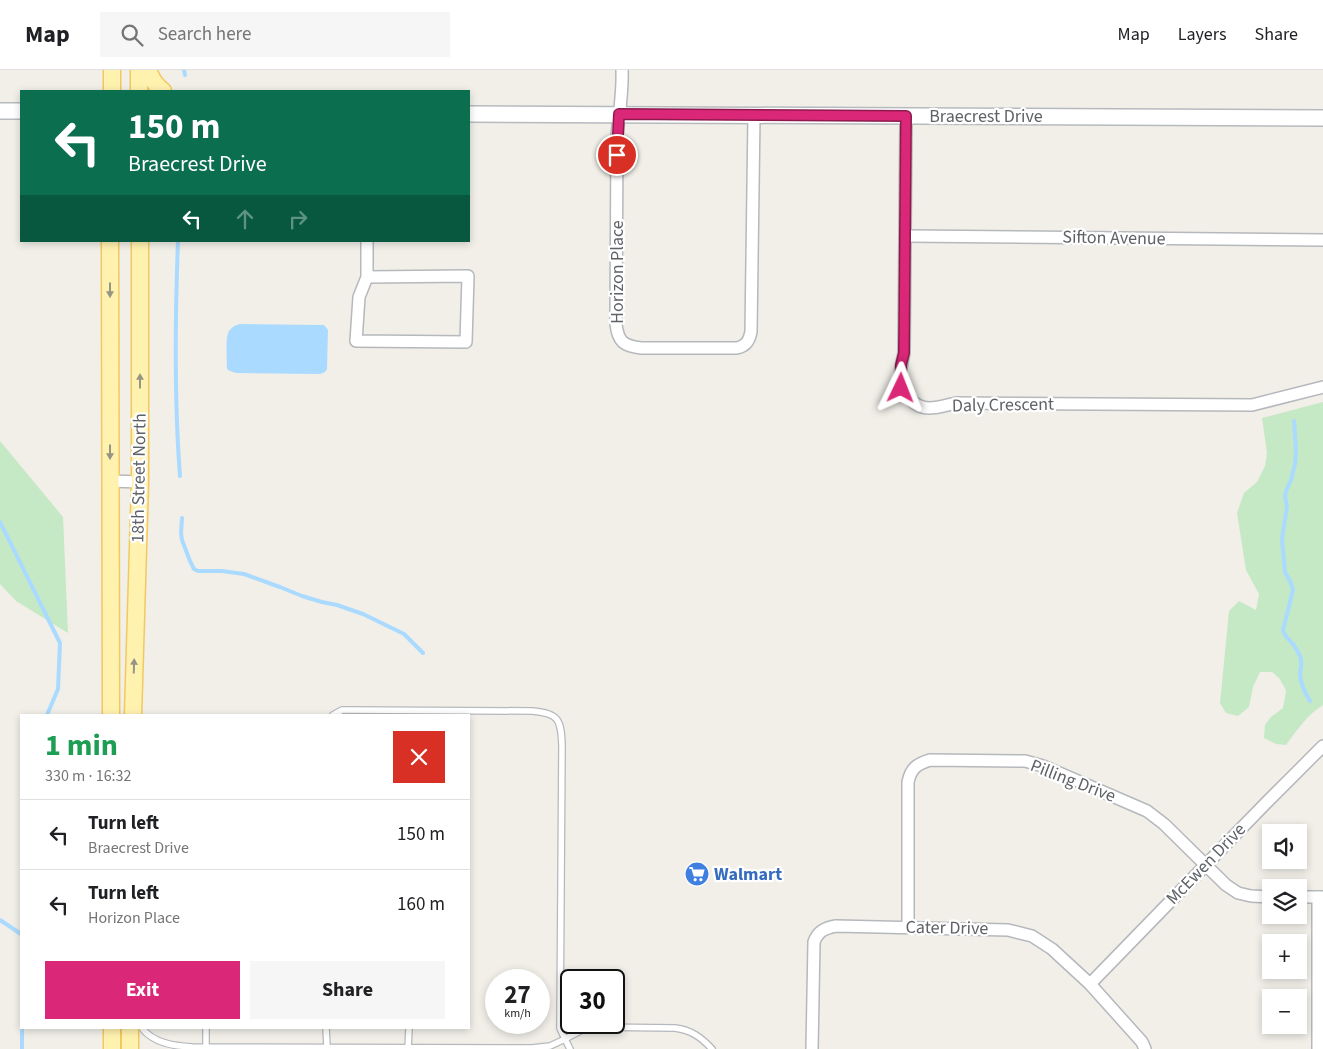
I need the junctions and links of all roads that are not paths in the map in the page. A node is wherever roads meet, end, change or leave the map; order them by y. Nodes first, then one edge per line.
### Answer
1 (112, 70) edge
2 (139, 70) edge
3 (148, 70) edge
4 (622, 70) edge
5 (112, 90) edge
6 (139, 90) edge
7 (162, 90) edge
8 (0, 111) edge
9 (20, 111) edge
10 (470, 114) edge
11 (619, 114) junction
12 (754, 115) junction
13 (906, 116) junction
14 (1323, 118) edge
15 (906, 236) junction
16 (1323, 240) edge
17 (110, 242) edge
18 (140, 242) edge
19 (367, 242) edge
20 (367, 277) junction
21 (1323, 387) edge
22 (110, 482) junction
23 (140, 482) junction
24 (111, 714) edge
25 (133, 714) edge
26 (335, 714) edge
27 (1323, 746) edge
28 (1206, 865) junction
29 (1262, 897) edge
30 (1307, 897) edge
31 (1321, 897) edge
32 (908, 927) junction
33 (1090, 984) junction
34 (112, 1029) edge
35 (130, 1029) edge
36 (137, 1029) edge
37 (143, 1029) edge
38 (206, 1029) edge
39 (326, 1029) edge
40 (408, 1029) edge
41 (565, 1039) junction
42 (192, 1047) junction
43 (326, 1047) junction
44 (130, 1048) edge
45 (206, 1048) edge
46 (408, 1048) edge
47 (112, 1049) edge
48 (183, 1049) edge
49 (570, 1049) edge
50 (712, 1049) edge
51 (812, 1049) edge
52 (1146, 1049) edge
53 (1318, 1049) edge

1 - 5 main road
2 - 6 main road
3 - 7 main road
4 - 11 street
8 - 9 street
10 - 11 street, Braecrest Drive
11 - 12 street, Braecrest Drive
11 - 12 street, Horizon Place
12 - 13 street, Braecrest Drive
13 - 14 street, Braecrest Drive
13 - 15 street, Daly Crescent
15 - 16 street, Sifton Avenue
15 - 21 street, Daly Crescent
17 -> 22 main road, 18th Street North
23 -> 18 main road, 18th Street North
19 - 20 street
20 - 20 street
22 - 23 street
22 - 24 main road, 18th Street North
25 -> 23 main road, 18th Street North
26 - 41 lane
27 - 28 street, McEwen Drive
28 - 29 street, Pilling Drive
28 - 32 street, Pilling Drive
28 - 33 street, McEwen Drive
30 - 31 street
31 - 53 street
32 - 33 street, Cater Drive
32 - 51 street, Cater Drive
33 - 52 street, Cater Drive
34 - 47 main road
35 - 44 main road
36 - 44 lane
37 - 42 lane
38 - 45 lane
39 - 43 lane
40 - 46 lane
41 - 46 lane
41 - 49 lane
41 - 50 lane
42 - 45 lane
42 - 48 lane
43 - 45 lane
43 - 46 lane

